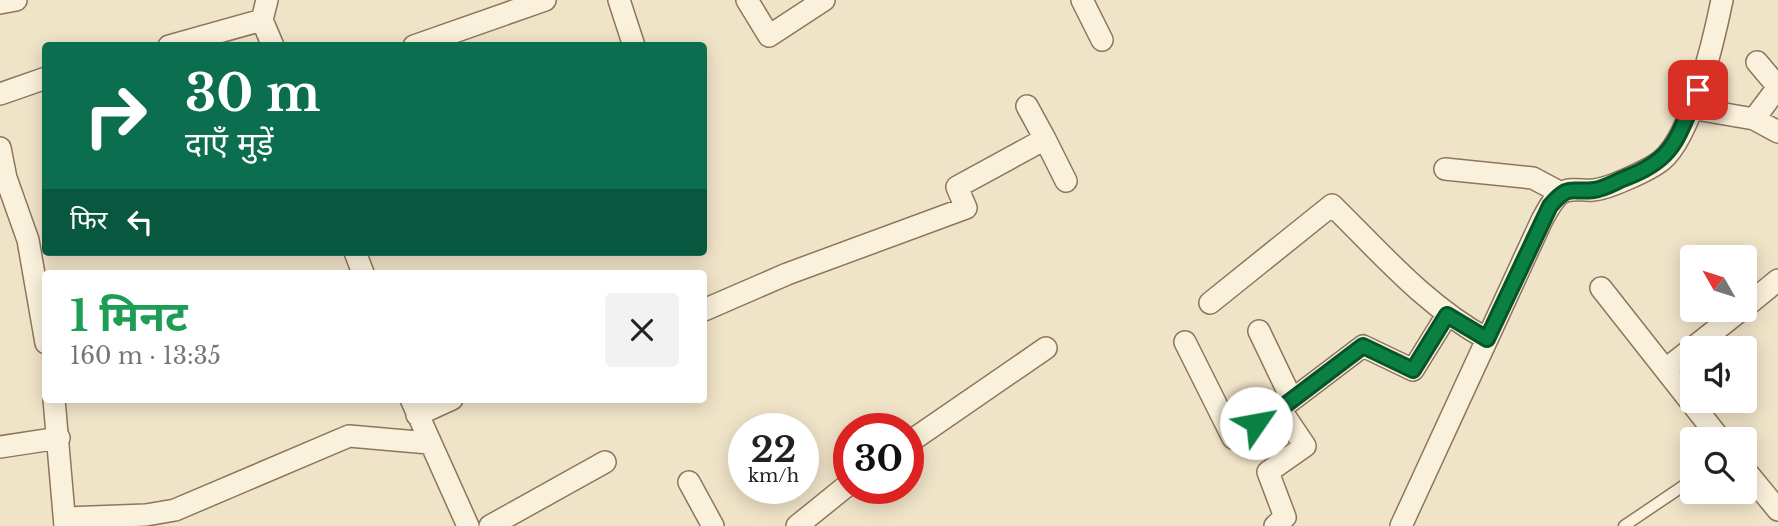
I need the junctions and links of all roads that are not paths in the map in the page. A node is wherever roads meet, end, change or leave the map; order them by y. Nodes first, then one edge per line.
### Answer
1 (16, 0) edge
2 (544, 0) edge
3 (619, 0) edge
4 (747, 0) edge
5 (824, 0) edge
6 (1082, 0) edge
7 (1722, 0) edge
8 (0, 3) edge
9 (264, 10) edge
10 (465, 37) edge
11 (1102, 40) dead end
12 (180, 42) edge
13 (272, 42) edge
14 (437, 42) edge
15 (633, 42) edge
16 (1757, 62) dead end
17 (42, 79) edge
18 (0, 94) edge
19 (1027, 106) dead end
20 (1690, 108) junction
21 (1754, 119) junction
22 (1778, 132) edge
23 (1045, 139) junction
24 (0, 148) edge
25 (1445, 169) dead end
26 (3, 179) edge
27 (1066, 181) dead end
28 (1561, 193) junction
29 (37, 238) edge
30 (1778, 280) edge
31 (1601, 288) dead end
32 (1757, 297) edge
33 (42, 303) edge
34 (1210, 303) dead end
35 (707, 309) edge
36 (1447, 315) junction
37 (1725, 322) edge
38 (1259, 331) dead end
39 (1487, 339) junction
40 (1185, 342) dead end
41 (1046, 348) dead end
42 (1666, 369) junction
43 (55, 403) edge
44 (433, 403) edge
45 (1286, 405) junction
46 (414, 407) edge
47 (1711, 427) edge
48 (924, 432) edge
49 (60, 438) junction
50 (429, 443) junction
51 (0, 447) edge
52 (605, 462) dead end
53 (689, 482) dead end
54 (1757, 485) edge
55 (1680, 488) edge
56 (833, 497) edge
57 (1778, 510) edge
58 (65, 522) edge
59 (468, 526) edge
60 (490, 526) edge
61 (713, 526) edge
62 (797, 526) edge
63 (1275, 526) edge
64 (1401, 526) edge
65 (1625, 526) edge

1 - 8 street
2 - 10 street
3 - 15 street
4 - 5 street
6 - 11 street
7 - 20 street
9 - 12 street
9 - 13 street
10 - 14 street
16 - 21 street
17 - 18 street
19 - 23 street
20 - 21 street
20 - 28 street
21 - 22 street
23 - 27 street
23 - 35 street
24 - 26 street
25 - 28 street
26 - 29 street
28 - 39 street
29 - 33 street
30 - 32 street
31 - 42 street
34 - 36 street
36 - 39 street
36 - 45 street
37 - 42 street
38 - 45 street
39 - 64 street
40 - 45 street
41 - 48 street
42 - 47 street
43 - 49 street
44 - 46 street
45 - 63 street
46 - 50 street
49 - 51 street
49 - 58 street
50 - 58 street
50 - 59 street
52 - 60 street
53 - 61 street
54 - 57 street
55 - 65 lane
56 - 62 street

